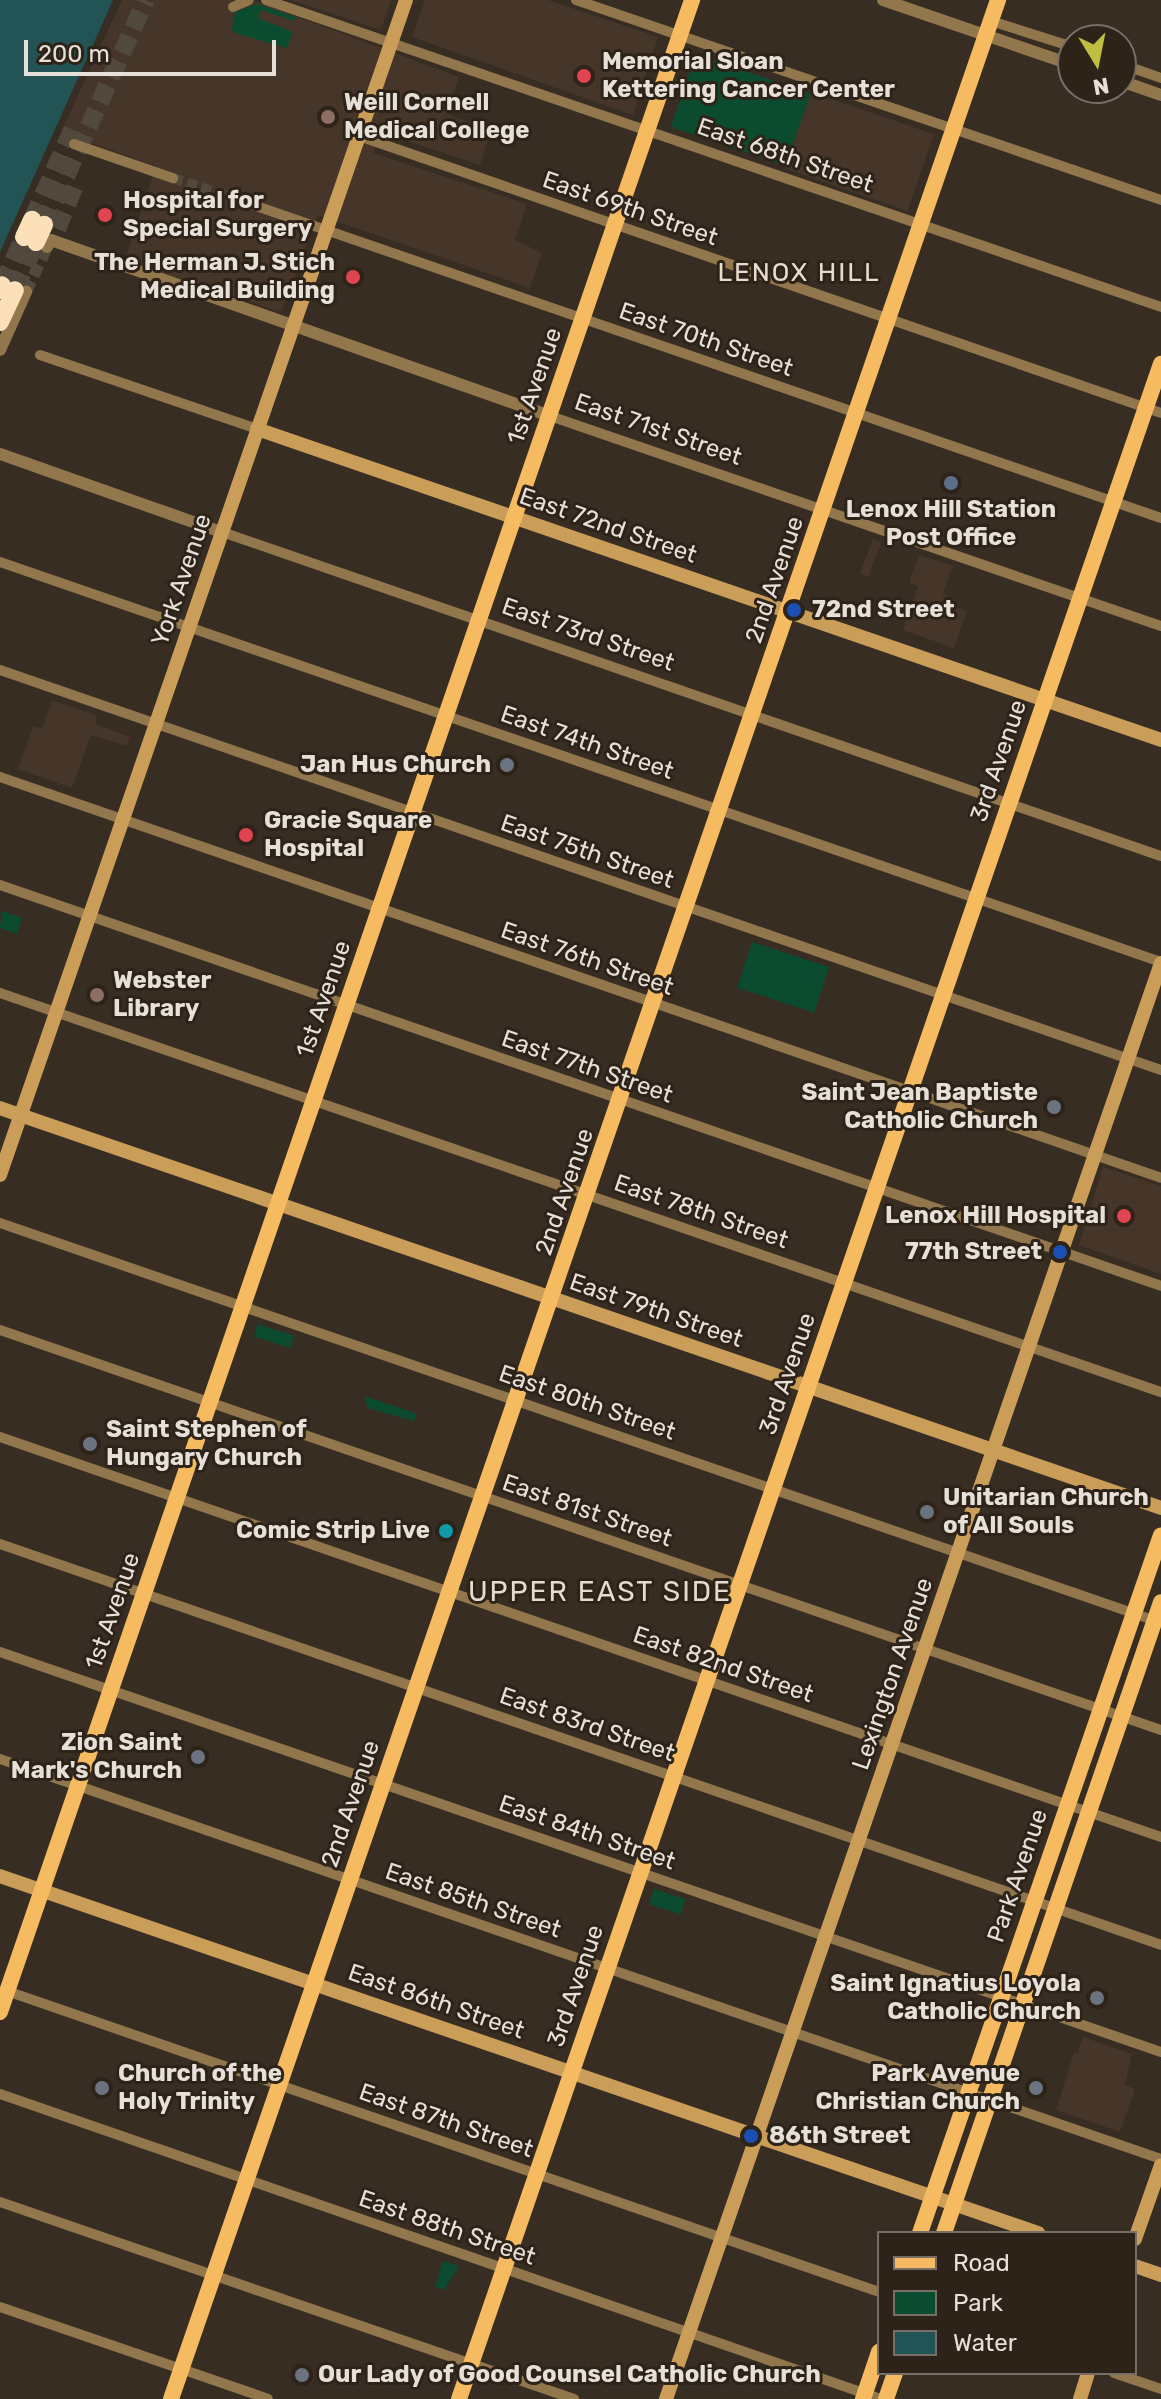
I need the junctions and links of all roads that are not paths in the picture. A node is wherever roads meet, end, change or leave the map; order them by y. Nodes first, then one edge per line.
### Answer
1 (249, 0) edge
2 (266, 0) edge
3 (406, 0) edge
4 (576, 0) edge
5 (692, 0) edge
6 (883, 0) edge
7 (998, 0) edge
8 (233, 7) dead end
9 (989, 28) junction
10 (1035, 34) junction
11 (679, 36) junction
12 (391, 42) junction
13 (1057, 42) edge
14 (1029, 50) junction
15 (1057, 60) edge
16 (1137, 70) edge
17 (1161, 78) edge
18 (1137, 87) edge
19 (1161, 95) edge
20 (647, 130) junction
21 (954, 130) junction
22 (359, 136) junction
23 (74, 144) dead end
24 (173, 178) tunnel mouth
25 (239, 200) tunnel mouth
26 (1161, 200) edge
27 (921, 224) junction
28 (616, 225) junction
29 (326, 230) junction
30 (42, 234) dead end
31 (11, 289) edge
32 (1161, 307) edge
33 (583, 319) junction
34 (889, 319) junction
35 (0, 322) edge
36 (293, 327) junction
37 (0, 350) edge
38 (40, 355) dead end
39 (1161, 364) edge
40 (1154, 410) edge
41 (858, 414) junction
42 (550, 416) junction
43 (257, 429) junction
44 (4, 455) edge
45 (1115, 502) junction
46 (825, 510) junction
47 (516, 517) junction
48 (1161, 518) edge
49 (222, 532) junction
50 (0, 562) edge
51 (1081, 599) junction
52 (790, 612) junction
53 (480, 620) junction
54 (1161, 626) edge
55 (189, 627) junction
56 (0, 670) edge
57 (1045, 700) junction
58 (752, 715) junction
59 (447, 716) junction
60 (156, 724) junction
61 (1161, 740) edge
62 (0, 777) edge
63 (1009, 804) junction
64 (719, 810) junction
65 (414, 814) junction
66 (123, 820) junction
67 (1161, 856) edge
68 (0, 885) edge
69 (977, 899) junction
70 (686, 907) junction
71 (381, 908) junction
72 (90, 917) junction
73 (1161, 963) edge
74 (0, 993) edge
75 (943, 996) junction
76 (655, 1004) junction
77 (347, 1005) junction
78 (57, 1012) junction
79 (1127, 1059) junction
80 (1161, 1070) edge
81 (910, 1092) junction
82 (314, 1099) junction
83 (622, 1100) junction
84 (0, 1108) edge
85 (21, 1115) junction
86 (1095, 1155) junction
87 (0, 1175) edge
88 (1161, 1178) edge
89 (878, 1188) junction
90 (589, 1194) junction
91 (279, 1204) junction
92 (0, 1223) edge
93 (1061, 1252) junction
94 (845, 1283) junction
95 (1161, 1286) edge
96 (553, 1299) junction
97 (243, 1307) junction
98 (0, 1330) edge
99 (1029, 1346) junction
100 (809, 1386) junction
101 (1161, 1392) edge
102 (517, 1400) junction
103 (210, 1402) junction
104 (0, 1437) edge
105 (993, 1450) junction
106 (773, 1489) junction
107 (484, 1497) junction
108 (177, 1498) junction
109 (1161, 1508) edge
110 (1161, 1535) edge
111 (0, 1544) edge
112 (957, 1553) junction
113 (740, 1584) junction
114 (450, 1592) junction
115 (144, 1594) junction
116 (1161, 1602) edge
117 (1134, 1613) junction
118 (1158, 1622) edge
119 (925, 1649) junction
120 (0, 1652) edge
121 (707, 1681) junction
122 (416, 1688) junction
123 (111, 1690) junction
124 (1101, 1710) junction
125 (1121, 1717) junction
126 (1161, 1730) edge
127 (892, 1745) junction
128 (0, 1759) edge
129 (674, 1777) junction
130 (384, 1784) junction
131 (78, 1786) junction
132 (1068, 1805) junction
133 (1089, 1812) junction
134 (1161, 1837) edge
135 (859, 1841) junction
136 (641, 1873) junction
137 (0, 1876) edge
138 (350, 1880) junction
139 (43, 1890) junction
140 (1034, 1901) junction
141 (1055, 1908) junction
142 (826, 1937) junction
143 (1161, 1945) edge
144 (608, 1969) junction
145 (315, 1984) junction
146 (4, 1990) edge
147 (1001, 1997) junction
148 (1022, 2004) junction
149 (0, 2012) edge
150 (792, 2033) junction
151 (1161, 2052) edge
152 (572, 2073) junction
153 (279, 2085) junction
154 (969, 2092) junction
155 (0, 2094) edge
156 (989, 2099) junction
157 (756, 2136) junction
158 (1161, 2159) edge
159 (1161, 2165) edge
160 (537, 2174) junction
161 (247, 2179) junction
162 (933, 2197) junction
163 (0, 2202) edge
164 (953, 2203) junction
165 (921, 2231) edge
166 (945, 2231) edge
167 (1032, 2231) edge
168 (1137, 2233) edge
169 (722, 2237) junction
170 (1137, 2267) edge
171 (504, 2269) junction
172 (215, 2275) junction
173 (1161, 2275) edge
174 (877, 2291) edge
175 (0, 2307) edge
176 (689, 2333) junction
177 (472, 2363) junction
178 (182, 2369) junction
179 (877, 2370) edge
180 (893, 2375) edge
181 (1087, 2375) edge
182 (1120, 2375) edge
183 (1161, 2389) edge
184 (874, 2398) edge
185 (171, 2399) edge
186 (268, 2399) edge
187 (459, 2399) edge
188 (574, 2399) edge
189 (666, 2399) edge
190 (1080, 2399) edge

1 - 8 street
2 - 12 street, East 68th Street
3 - 12 main road, York Avenue
4 - 11 street
5 - 11 main road, 1st Avenue
6 - 9 street
7 - 9 main road, 2nd Avenue
9 - 10 street
9 - 14 street
9 - 21 main road, 2nd Avenue
10 - 13 street
10 - 14 street
11 - 20 main road, 1st Avenue
11 - 21 street
12 - 20 street, East 68th Street
12 - 22 main road, York Avenue
14 - 15 street
16 - 17 street
18 - 19 street
20 - 27 street, East 68th Street
20 - 28 main road, 1st Avenue
21 - 26 street
21 - 27 main road, 2nd Avenue
22 - 28 street, East 69th Street
22 - 29 main road, York Avenue
23 - 24 street
25 - 29 street, East 70th Street
27 - 32 street, East 68th Street
27 - 34 main road, 2nd Avenue
28 - 33 main road, 1st Avenue
28 - 34 street, East 69th Street
29 - 33 street, East 70th Street
29 - 36 main road, York Avenue
30 - 36 street, East 71st Street
31 - 35 highway
31 - 37 street
33 - 41 street, East 70th Street
33 - 42 main road, 1st Avenue
34 - 40 street, East 69th Street
34 - 41 main road, 2nd Avenue
36 - 42 street, East 71st Street
36 - 43 main road, York Avenue
38 - 43 street, East 72nd Street
39 - 40 main road, 3rd Avenue
40 - 45 main road, 3rd Avenue
41 - 45 street, East 70th Street
41 - 46 main road, 2nd Avenue
42 - 46 street, East 71st Street
42 - 47 main road, 1st Avenue
43 - 47 main road, East 72nd Street
43 - 49 main road, York Avenue
44 - 49 street, East 73rd Street
45 - 48 street, East 70th Street
45 - 51 main road, 3rd Avenue
46 - 51 street, East 71st Street
46 - 52 main road, 2nd Avenue
47 - 52 main road, East 72nd Street
47 - 53 main road, 1st Avenue
49 - 53 street, East 73rd Street
49 - 55 main road, York Avenue
50 - 55 street, East 74th Street
51 - 54 street, East 71st Street
51 - 57 main road, 3rd Avenue
52 - 57 main road, East 72nd Street
52 - 58 main road, 2nd Avenue
53 - 58 street, East 73rd Street
53 - 59 main road, 1st Avenue
55 - 59 street, East 74th Street
55 - 60 main road, York Avenue
56 - 60 street, East 75th Street
57 - 61 main road, East 72nd Street
57 - 63 main road, 3rd Avenue
58 - 63 street, East 73rd Street
58 - 64 main road, 2nd Avenue
59 - 64 street, East 74th Street
59 - 65 main road, 1st Avenue
60 - 65 street, East 75th Street
60 - 66 main road, York Avenue
62 - 66 street, East 76th Street
63 - 67 street, East 73rd Street
63 - 69 main road, 3rd Avenue
64 - 69 street, East 74th Street
64 - 70 main road, 2nd Avenue
65 - 70 street, East 75th Street
65 - 71 main road, 1st Avenue
66 - 71 street, East 76th Street
66 - 72 main road, York Avenue
68 - 72 street, East 77th Street
69 - 73 street, East 74th Street
69 - 75 main road, 3rd Avenue
70 - 75 street, East 75th Street
70 - 76 main road, 2nd Avenue
71 - 76 street, East 76th Street
71 - 77 main road, 1st Avenue
72 - 77 street, East 77th Street
72 - 78 main road, York Avenue
73 - 79 main road, Lexington Avenue
74 - 78 street, East 78th Street
75 - 79 street, East 75th Street
75 - 81 main road, 3rd Avenue
76 - 81 street, East 76th Street
76 - 83 main road, 2nd Avenue
77 - 82 main road, 1st Avenue
77 - 83 street, East 77th Street
78 - 82 street, East 78th Street
78 - 85 main road, York Avenue
79 - 80 street, East 75th Street
79 - 86 main road, Lexington Avenue
81 - 86 street, East 76th Street
81 - 89 main road, 3rd Avenue
82 - 90 street, East 78th Street
82 - 91 main road, 1st Avenue
83 - 89 street, East 77th Street
83 - 90 main road, 2nd Avenue
84 - 85 main road, East 79th Street
85 - 87 main road, York Avenue
85 - 91 main road, East 79th Street
86 - 88 street, East 76th Street
86 - 93 main road, Lexington Avenue
89 - 93 street, East 77th Street
89 - 94 main road, 3rd Avenue
90 - 94 street, East 78th Street
90 - 96 main road, 2nd Avenue
91 - 96 main road, East 79th Street
91 - 97 main road, 1st Avenue
92 - 97 street, East 80th Street
93 - 95 street, East 77th Street
93 - 99 main road, Lexington Avenue
94 - 99 street, East 78th Street
94 - 100 main road, 3rd Avenue
96 - 100 main road, East 79th Street
96 - 102 main road, 2nd Avenue
97 - 102 street, East 80th Street
97 - 103 main road, 1st Avenue
98 - 103 street, East 81st Street
99 - 101 street, East 78th Street
99 - 105 main road, Lexington Avenue
100 - 105 main road, East 79th Street
100 - 106 main road, 3rd Avenue
102 - 106 street, East 80th Street
102 - 107 main road, 2nd Avenue
103 - 107 street, East 81st Street
103 - 108 main road, 1st Avenue
104 - 108 street, East 82nd Street
105 - 109 main road, East 79th Street
105 - 112 main road, Lexington Avenue
106 - 112 street, East 80th Street
106 - 113 main road, 3rd Avenue
107 - 113 street, East 81st Street
107 - 114 main road, 2nd Avenue
108 - 114 street, East 82nd Street
108 - 115 main road, 1st Avenue
110 - 117 main road, Park Avenue
111 - 115 street, East 83rd Street
112 - 117 street, East 80th Street
112 - 119 main road, Lexington Avenue
113 - 119 street, East 81st Street
113 - 121 main road, 3rd Avenue
114 - 121 street, East 82nd Street
114 - 122 main road, 2nd Avenue
115 - 122 street, East 83rd Street
115 - 123 main road, 1st Avenue
116 - 118 main road, Park Avenue
117 - 118 street, East 80th Street
117 - 124 main road, Park Avenue
118 - 125 main road, Park Avenue
119 - 124 street, East 81st Street
119 - 127 main road, Lexington Avenue
120 - 123 street, East 84th Street
121 - 127 street, East 82nd Street
121 - 129 main road, 3rd Avenue
122 - 129 street, East 83rd Street
122 - 130 main road, 2nd Avenue
123 - 130 street, East 84th Street
123 - 131 main road, 1st Avenue
124 - 125 street, East 81st Street
124 - 132 main road, Park Avenue
125 - 126 street, East 81st Street
125 - 133 main road, Park Avenue
127 - 132 street, East 82nd Street
127 - 135 main road, Lexington Avenue
128 - 131 street, East 85th Street
129 - 135 street, East 83rd Street
129 - 136 main road, 3rd Avenue
130 - 136 street, East 84th Street
130 - 138 main road, 2nd Avenue
131 - 138 street, East 85th Street
131 - 139 main road, 1st Avenue
132 - 133 street, East 82nd Street
132 - 140 main road, Park Avenue
133 - 134 street, East 82nd Street
133 - 141 main road, Park Avenue
135 - 140 street, East 83rd Street
135 - 142 main road, Lexington Avenue
136 - 142 street, East 84th Street
136 - 144 main road, 3rd Avenue
137 - 139 main road, East 86th Street
138 - 144 street, East 85th Street
138 - 145 main road, 2nd Avenue
139 - 145 main road, East 86th Street
139 - 146 main road, 1st Avenue
140 - 141 street, East 83rd Street
140 - 147 main road, Park Avenue
141 - 143 street, East 83rd Street
141 - 148 main road, Park Avenue
142 - 147 street, East 84th Street
142 - 150 main road, Lexington Avenue
144 - 150 street, East 85th Street
144 - 152 main road, 3rd Avenue
145 - 152 main road, East 86th Street
145 - 153 main road, 2nd Avenue
146 - 149 main road, 1st Avenue
146 - 153 street, East 87th Street
147 - 148 street, East 84th Street
147 - 154 main road, Park Avenue
148 - 151 street, East 84th Street
148 - 156 main road, Park Avenue
150 - 154 street, East 85th Street
150 - 157 main road, Lexington Avenue
152 - 157 main road, East 86th Street
152 - 160 main road, 3rd Avenue
153 - 160 street, East 87th Street
153 - 161 main road, 2nd Avenue
154 - 156 street, East 85th Street
154 - 162 main road, Park Avenue
155 - 161 street, East 88th Street
156 - 158 street, East 85th Street
156 - 164 main road, Park Avenue
157 - 162 main road, East 86th Street
157 - 169 main road, Lexington Avenue
159 - 168 main road
160 - 169 street, East 87th Street
160 - 171 main road, 3rd Avenue
161 - 171 street, East 88th Street
161 - 172 main road, 2nd Avenue
162 - 164 main road, East 86th Street
162 - 165 main road, Park Avenue
163 - 172 street
164 - 166 main road, Park Avenue
164 - 167 main road, East 86th Street
169 - 174 street, East 87th Street
169 - 176 main road, Lexington Avenue
170 - 173 main road
171 - 176 street, East 88th Street
171 - 177 main road, 3rd Avenue
172 - 177 street
172 - 178 main road, 2nd Avenue
175 - 178 street
176 - 184 street, East 88th Street
176 - 189 main road, Lexington Avenue
177 - 187 main road, 3rd Avenue
177 - 188 street
178 - 185 main road, 2nd Avenue
178 - 186 street
179 - 184 main road
180 - 184 main road
181 - 190 main road
182 - 183 street

